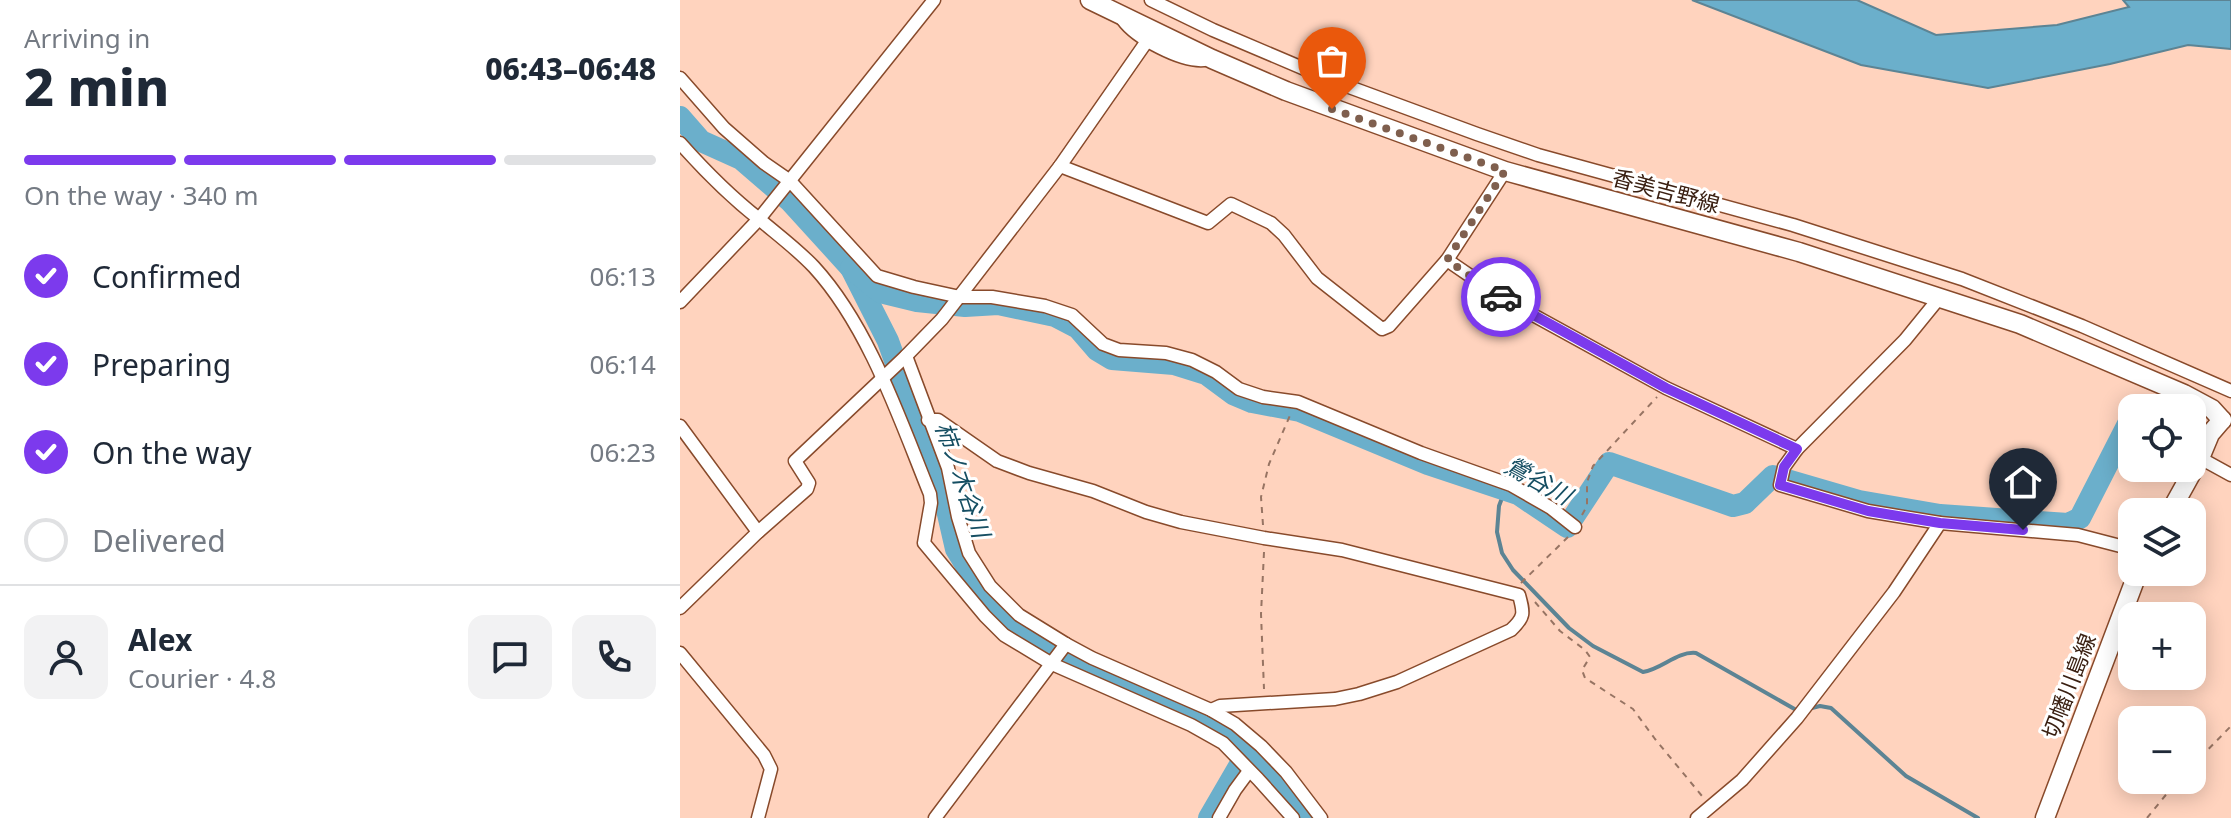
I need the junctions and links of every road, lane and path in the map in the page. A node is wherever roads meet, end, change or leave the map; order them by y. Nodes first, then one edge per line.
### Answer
1 (934, 0) edge
2 (1090, 0) edge
3 (1151, 0) edge
4 (1119, 14) junction
5 (1147, 41) junction
6 (1212, 59) junction
7 (680, 78) edge
8 (680, 143) edge
9 (1060, 166) junction
10 (1505, 171) junction
11 (788, 183) junction
12 (761, 217) junction
13 (1447, 260) junction
14 (1940, 297) junction
15 (958, 299) junction
16 (680, 302) edge
17 (904, 358) junction
18 (888, 374) junction
19 (1666, 388) junction
20 (2231, 391) edge
21 (1292, 412) dead end
22 (2226, 419) edge
23 (928, 420) junction
24 (680, 426) edge
25 (2206, 444) edge
26 (1797, 449) junction
27 (2206, 461) edge
28 (2231, 475) edge
29 (1571, 523) junction
30 (1940, 523) junction
31 (758, 532) junction
32 (1264, 538) junction
33 (2118, 545) edge
34 (1524, 580) dead end
35 (2133, 586) edge
36 (1519, 595) junction
37 (680, 608) edge
38 (1065, 646) junction
39 (680, 653) edge
40 (1053, 662) junction
41 (1265, 702) junction
42 (1211, 710) junction
43 (2231, 726) edge
44 (2206, 752) edge
45 (1275, 765) junction
46 (1250, 770) junction
47 (2167, 794) edge
48 (1711, 806) junction
49 (758, 818) edge
50 (935, 818) edge
51 (1219, 818) edge
52 (1293, 818) edge
53 (1321, 818) edge
54 (1697, 818) edge
55 (2045, 818) edge
56 (2147, 818) edge

1 - 11 street
2 - 4 main road, 香美吉野線
3 - 20 street
4 - 5 street
4 - 6 main road, 香美吉野線
5 - 6 street
5 - 9 street
6 - 10 main road, 香美吉野線
7 - 11 street
8 - 12 street
9 - 13 street
9 - 15 street
10 - 13 street
10 - 14 main road, 香美吉野線
11 - 12 street
11 - 15 street
12 - 16 street
12 - 18 street
13 - 19 street
14 - 22 main road, 香美吉野線
14 - 26 street
15 - 17 street
15 - 29 street
17 - 18 street
17 - 23 street
18 - 31 street
18 - 40 street
19 - 26 street
19 - 29 path
21 - 32 path
22 - 25 main road
23 - 32 street
23 - 38 street
24 - 31 street
26 - 30 street
27 - 28 street
29 - 34 path
30 - 33 street
30 - 48 street
31 - 37 street
32 - 36 street
32 - 41 path
35 - 55 main road, 切幡川島線
36 - 41 street
36 - 48 path
38 - 40 street
38 - 42 street
39 - 49 street
40 - 46 street
40 - 50 street
41 - 42 street
42 - 45 street
43 - 44 path
45 - 46 street
45 - 53 street
46 - 51 street
46 - 52 street
47 - 56 path
48 - 54 street

